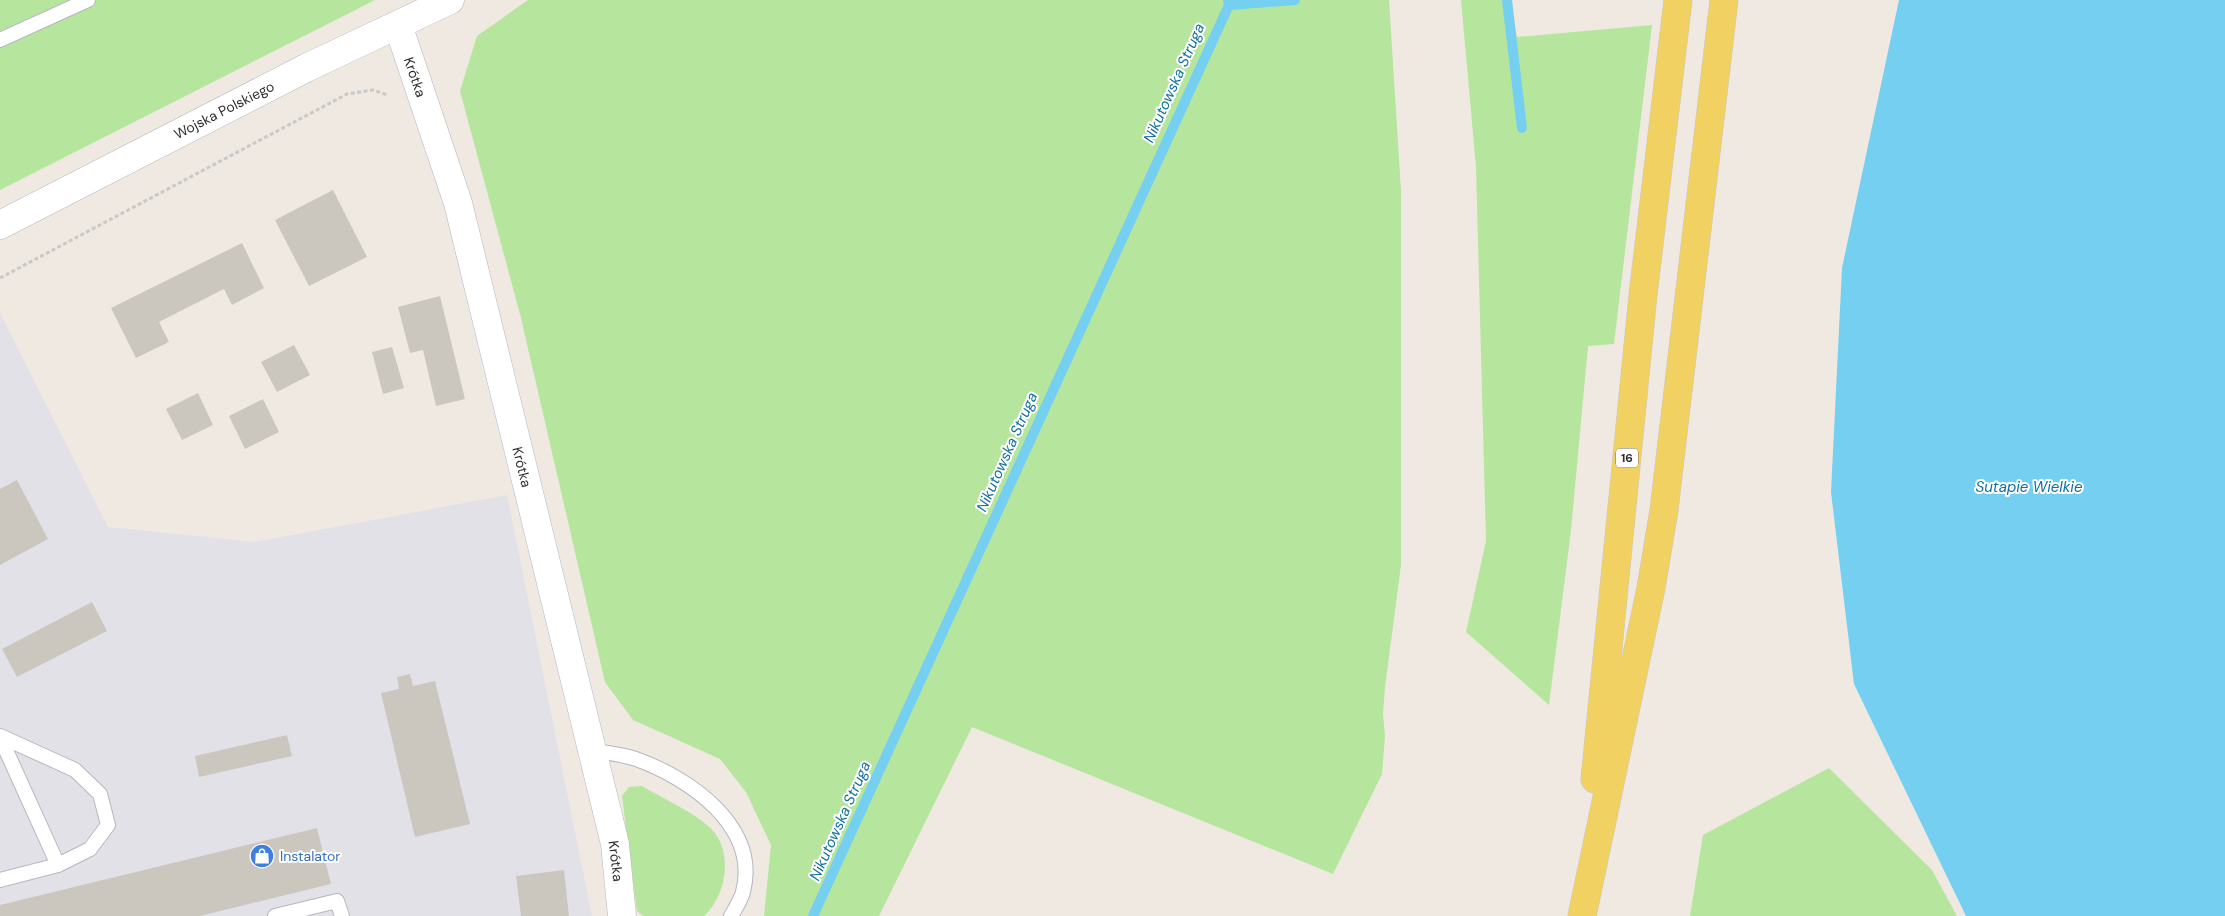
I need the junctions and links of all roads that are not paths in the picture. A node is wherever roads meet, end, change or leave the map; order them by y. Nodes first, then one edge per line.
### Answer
1 (88, 0) edge
2 (450, 0) edge
3 (1678, 0) edge
4 (1724, 0) edge
5 (398, 25) junction
6 (0, 40) edge
7 (0, 225) edge
8 (0, 737) edge
9 (591, 750) junction
10 (58, 865) junction
11 (0, 880) edge
12 (275, 916) edge
13 (342, 916) edge
14 (622, 916) edge
15 (731, 916) edge
16 (1582, 916) edge

1 - 6 lane
2 - 5 street, Wojska Polskiego
3 - 16 main road, 16
4 - 16 main road, 16
5 - 7 street, Wojska Polskiego
5 - 9 street, Krótka
8 - 10 lane
8 - 10 lane
9 - 14 street, Krótka
9 - 15 lane
10 - 11 lane
12 - 13 lane

